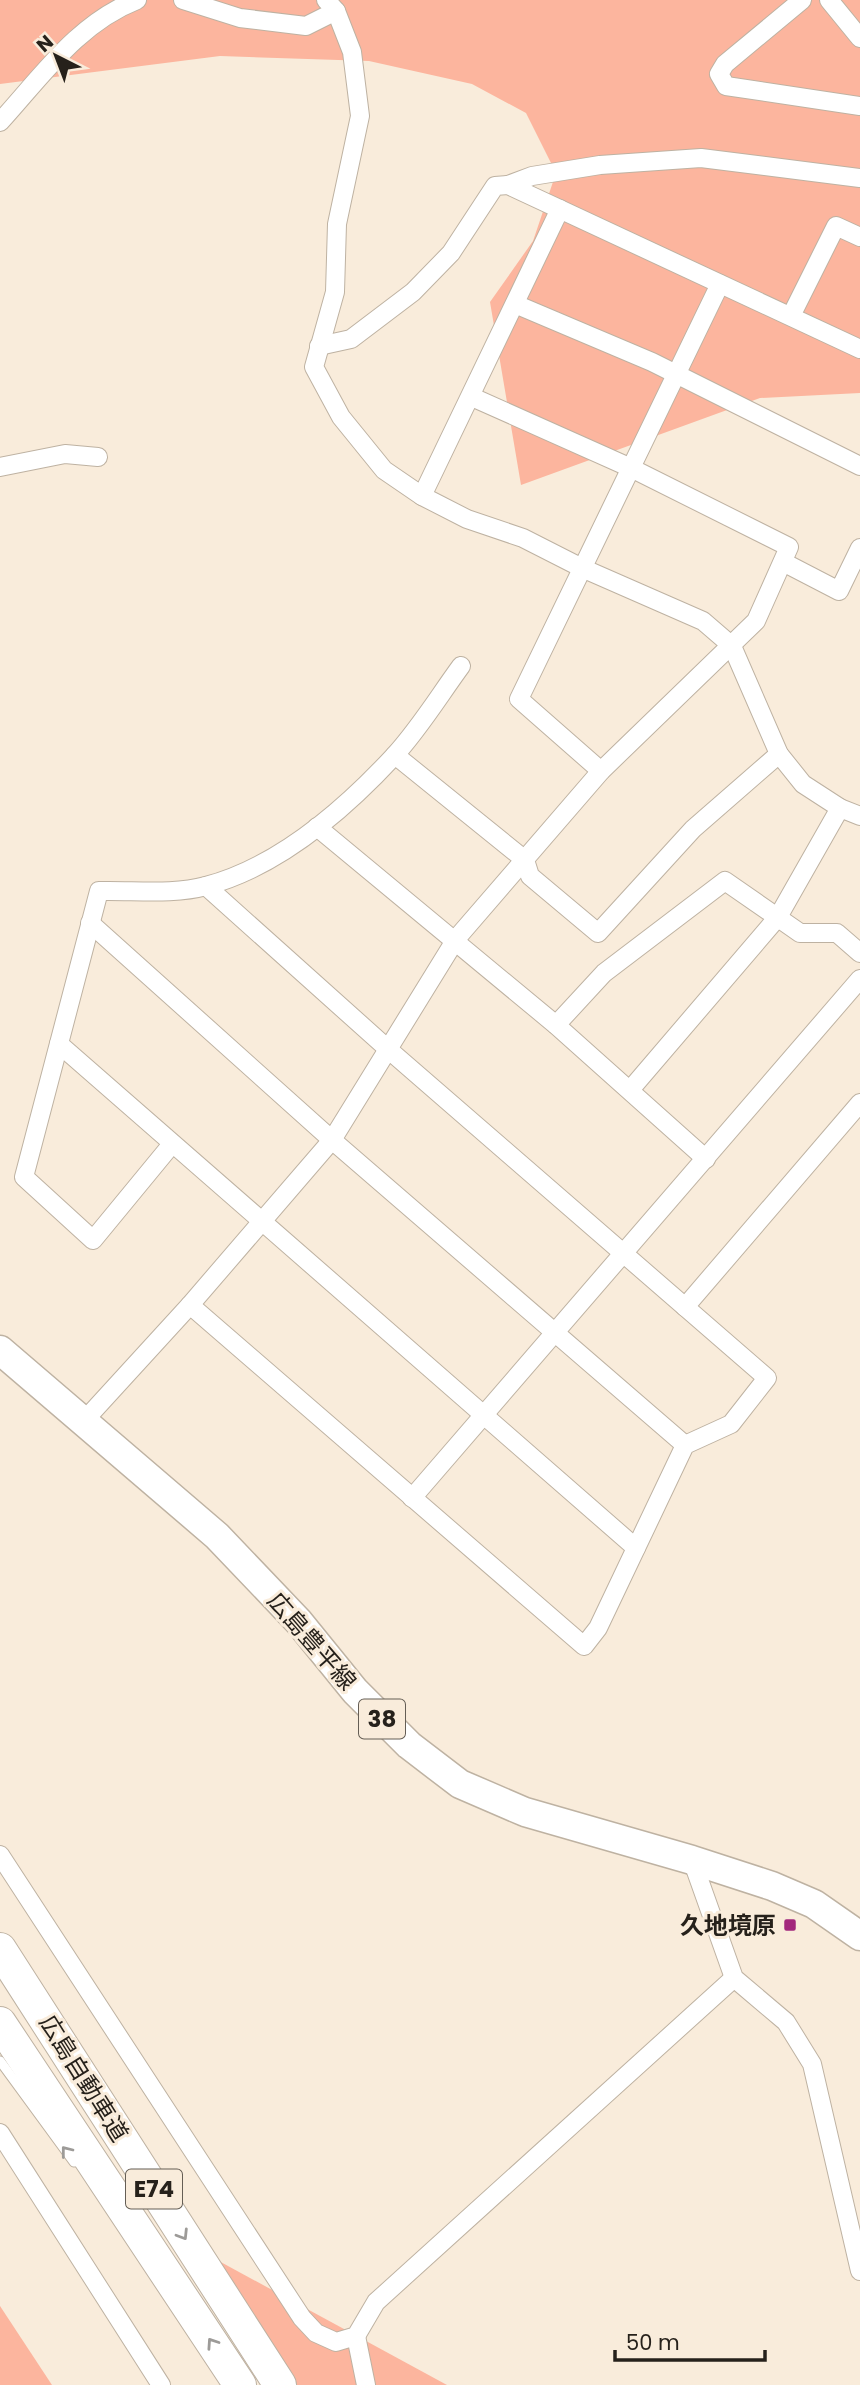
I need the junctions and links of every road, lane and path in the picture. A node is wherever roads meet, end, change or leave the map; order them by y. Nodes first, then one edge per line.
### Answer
1 (137, 0) edge
2 (183, 0) edge
3 (802, 0) edge
4 (829, 0) edge
5 (331, 5) edge
6 (860, 38) edge
7 (860, 106) edge
8 (0, 122) edge
9 (860, 178) edge
10 (508, 185) junction
11 (560, 209) junction
12 (860, 237) edge
13 (720, 284) junction
14 (515, 304) junction
15 (791, 316) junction
16 (319, 346) junction
17 (860, 349) edge
18 (678, 375) junction
19 (471, 397) junction
20 (98, 457) dead end
21 (860, 466) edge
22 (0, 467) edge
23 (631, 468) junction
24 (422, 496) junction
25 (860, 548) edge
26 (783, 562) junction
27 (582, 568) junction
28 (732, 646) junction
29 (461, 666) dead end
30 (779, 754) junction
31 (395, 755) junction
32 (601, 771) junction
33 (840, 808) junction
34 (860, 816) edge
35 (317, 827) junction
36 (524, 860) junction
37 (206, 886) junction
38 (778, 917) junction
39 (90, 923) junction
40 (456, 939) junction
41 (860, 953) edge
42 (860, 979) edge
43 (556, 1025) junction
44 (59, 1044) junction
45 (388, 1050) junction
46 (630, 1090) junction
47 (860, 1103) edge
48 (332, 1140) junction
49 (172, 1144) junction
50 (706, 1159) junction
51 (260, 1222) junction
52 (623, 1254) junction
53 (190, 1305) junction
54 (685, 1307) junction
55 (555, 1333) junction
56 (0, 1350) edge
57 (483, 1416) junction
58 (83, 1422) junction
59 (685, 1445) junction
60 (412, 1497) junction
61 (636, 1548) junction
62 (0, 1855) edge
63 (692, 1860) junction
64 (860, 1936) edge
65 (3, 1946) edge
66 (734, 1978) junction
67 (0, 2024) edge
68 (0, 2061) edge
69 (0, 2133) edge
70 (85, 2176) dead end
71 (102, 2197) dead end
72 (860, 2271) edge
73 (184, 2301) junction
74 (356, 2336) junction
75 (161, 2385) edge
76 (240, 2385) edge
77 (280, 2385) edge
78 (366, 2385) edge

1 - 8 street
2 - 5 street
3 - 7 street
4 - 6 street
5 - 16 street
9 - 10 street
10 - 11 street
10 - 16 street
11 - 13 street
11 - 14 street
12 - 15 street
13 - 15 street
13 - 18 street
14 - 18 street
14 - 19 street
15 - 17 street
16 - 24 street
18 - 21 street
18 - 23 street
19 - 23 street
19 - 24 street
20 - 22 street
23 - 26 street
23 - 27 street
24 - 27 street
25 - 26 street
26 - 28 street
27 - 28 street
27 - 32 street
28 - 30 street
28 - 32 street
29 - 31 street
30 - 33 street
30 - 36 street
31 - 35 street
31 - 36 street
32 - 36 street
33 - 34 street
33 - 38 street
35 - 37 street
35 - 40 street
36 - 40 street
37 - 39 street
37 - 45 street
38 - 41 street
38 - 43 street
38 - 46 street
39 - 44 street
39 - 48 street
40 - 43 street
40 - 45 street
42 - 50 street
43 - 46 street
44 - 49 street
44 - 49 street
45 - 48 street
45 - 52 street
46 - 50 street
47 - 54 street
48 - 51 street
48 - 55 street
49 - 51 street
50 - 52 street
51 - 53 street
51 - 57 street
52 - 54 street
52 - 55 street
53 - 58 street
53 - 60 street
54 - 59 street
55 - 57 street
55 - 59 street
56 - 58 main road, 広島豊平線 / 38
57 - 60 street
57 - 61 street
58 - 63 main road, 広島豊平線 / 38
59 - 61 street
60 - 61 street
62 - 74 street
63 - 64 main road, 広島豊平線 / 38
63 - 66 street
65 -> 77 highway, 広島自動車道 / E74
66 - 72 street
66 - 74 street
67 - 73 highway, 広島自動車道 / E74
70 -> 68 lane
69 - 75 street
71 - 73 lane
76 -> 73 highway, 広島自動車道 / E74
74 - 78 street

